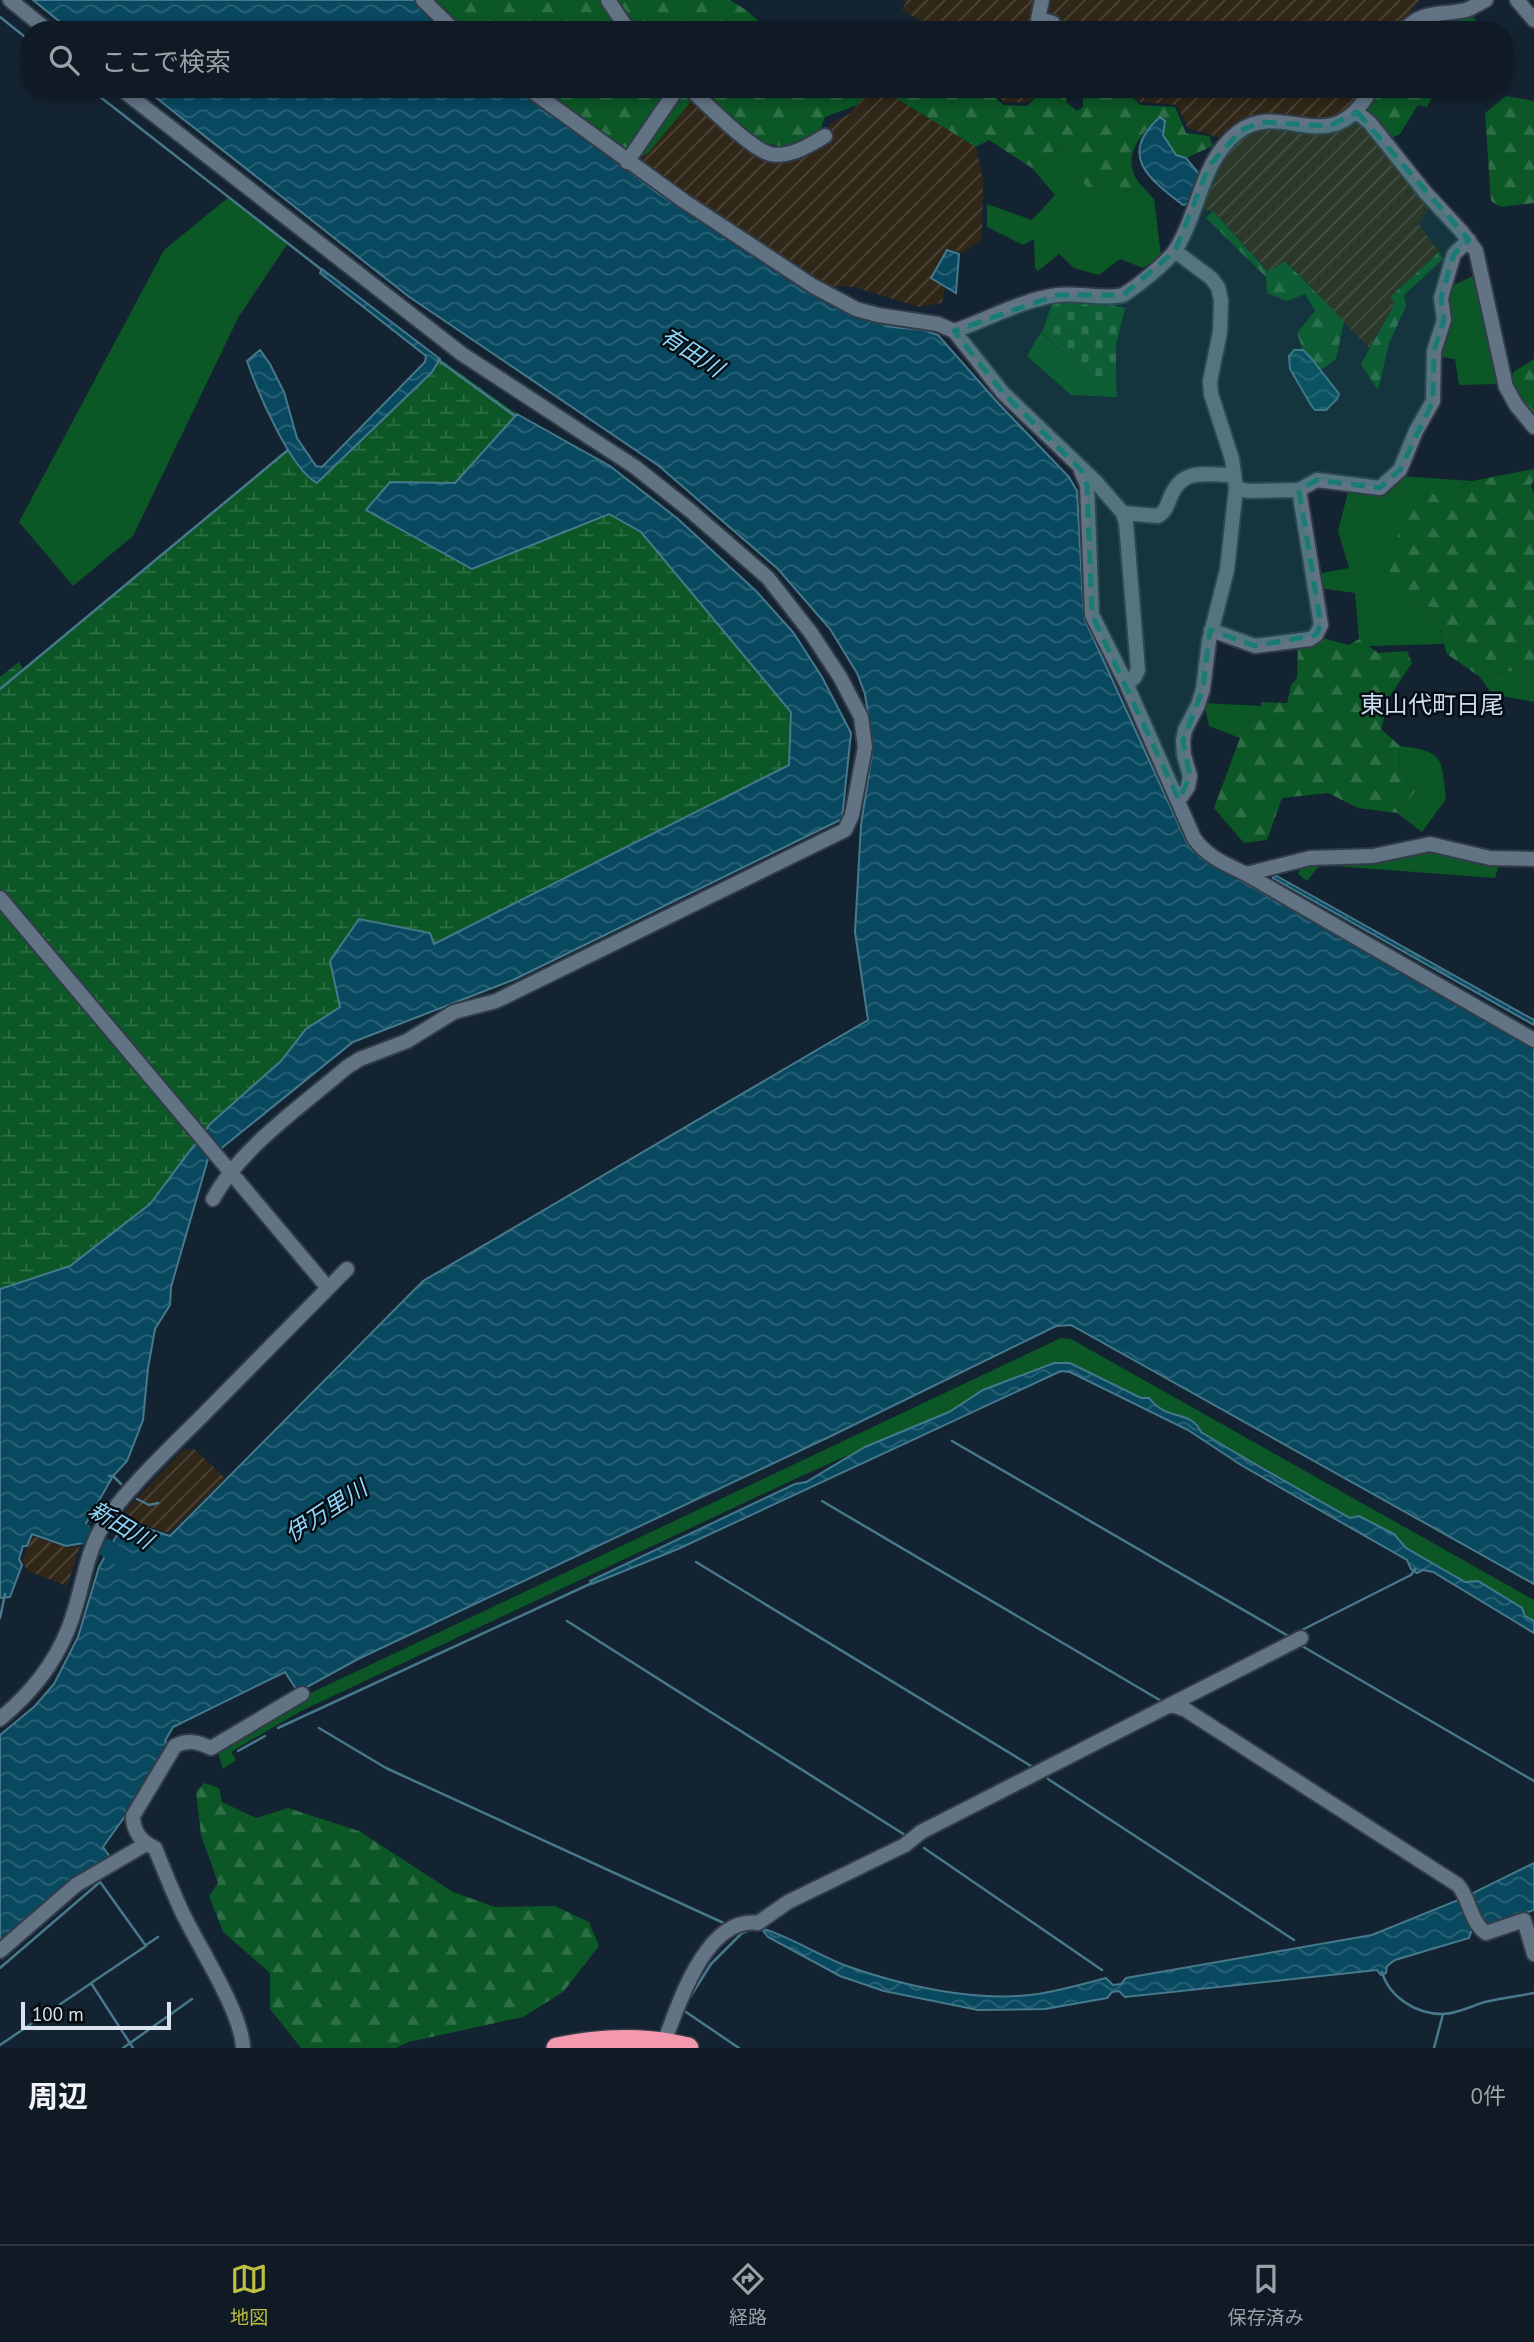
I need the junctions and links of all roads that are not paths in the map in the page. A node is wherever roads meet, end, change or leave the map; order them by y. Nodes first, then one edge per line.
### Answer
1 (10, 0) edge
2 (424, 0) edge
3 (608, 0) edge
4 (1042, 0) edge
5 (1486, 0) edge
6 (1517, 0) edge
7 (1437, 6) edge
8 (1534, 20) edge
9 (36, 21) edge
10 (445, 21) edge
11 (622, 21) edge
12 (1046, 21) edge
13 (1416, 21) edge
14 (133, 98) edge
15 (541, 98) edge
16 (671, 98) edge
17 (700, 98) edge
18 (1366, 98) edge
19 (1357, 112) junction
20 (825, 136) dead end
21 (627, 162) junction
22 (1469, 240) junction
23 (1175, 251) junction
24 (954, 331) junction
25 (1534, 427) edge
26 (1081, 470) junction
27 (1234, 481) junction
28 (1299, 490) junction
29 (1122, 513) junction
30 (1211, 630) junction
31 (1126, 683) junction
32 (1179, 800) junction
33 (1534, 859) edge
34 (1246, 874) junction
35 (0, 898) edge
36 (1534, 1040) edge
37 (228, 1166) junction
38 (213, 1199) dead end
39 (347, 1269) dead end
40 (328, 1288) junction
41 (1301, 1638) dead end
42 (302, 1694) dead end
43 (1172, 1705) junction
44 (0, 1719) edge
45 (146, 1844) junction
46 (1529, 1918) edge
47 (0, 1951) edge
48 (1534, 1954) edge
49 (664, 2043) junction
50 (243, 2048) edge
51 (557, 2048) edge
52 (688, 2048) edge

1 - 9 street
2 - 10 street
3 - 11 street
4 - 12 street
5 - 7 street
6 - 8 street
7 - 13 street
14 - 37 street
15 - 21 street
16 - 21 street
17 - 20 street
18 - 19 street
19 - 22 street
19 - 23 street
21 - 24 street
22 - 25 street
22 - 28 street
23 - 24 street
23 - 27 street
24 - 26 street
26 - 29 street
26 - 31 street
27 - 28 street
27 - 29 street
27 - 30 street
28 - 30 street
29 - 31 street
30 - 32 street
31 - 32 street
32 - 34 street
33 - 34 street
34 - 36 street
35 - 37 street
37 - 38 street
37 - 40 street
39 - 40 street
40 - 44 street
41 - 43 street
42 - 45 street
43 - 46 street
43 - 49 street
45 - 47 street
45 - 50 street
46 - 48 street
49 - 51 highway
49 - 52 highway

